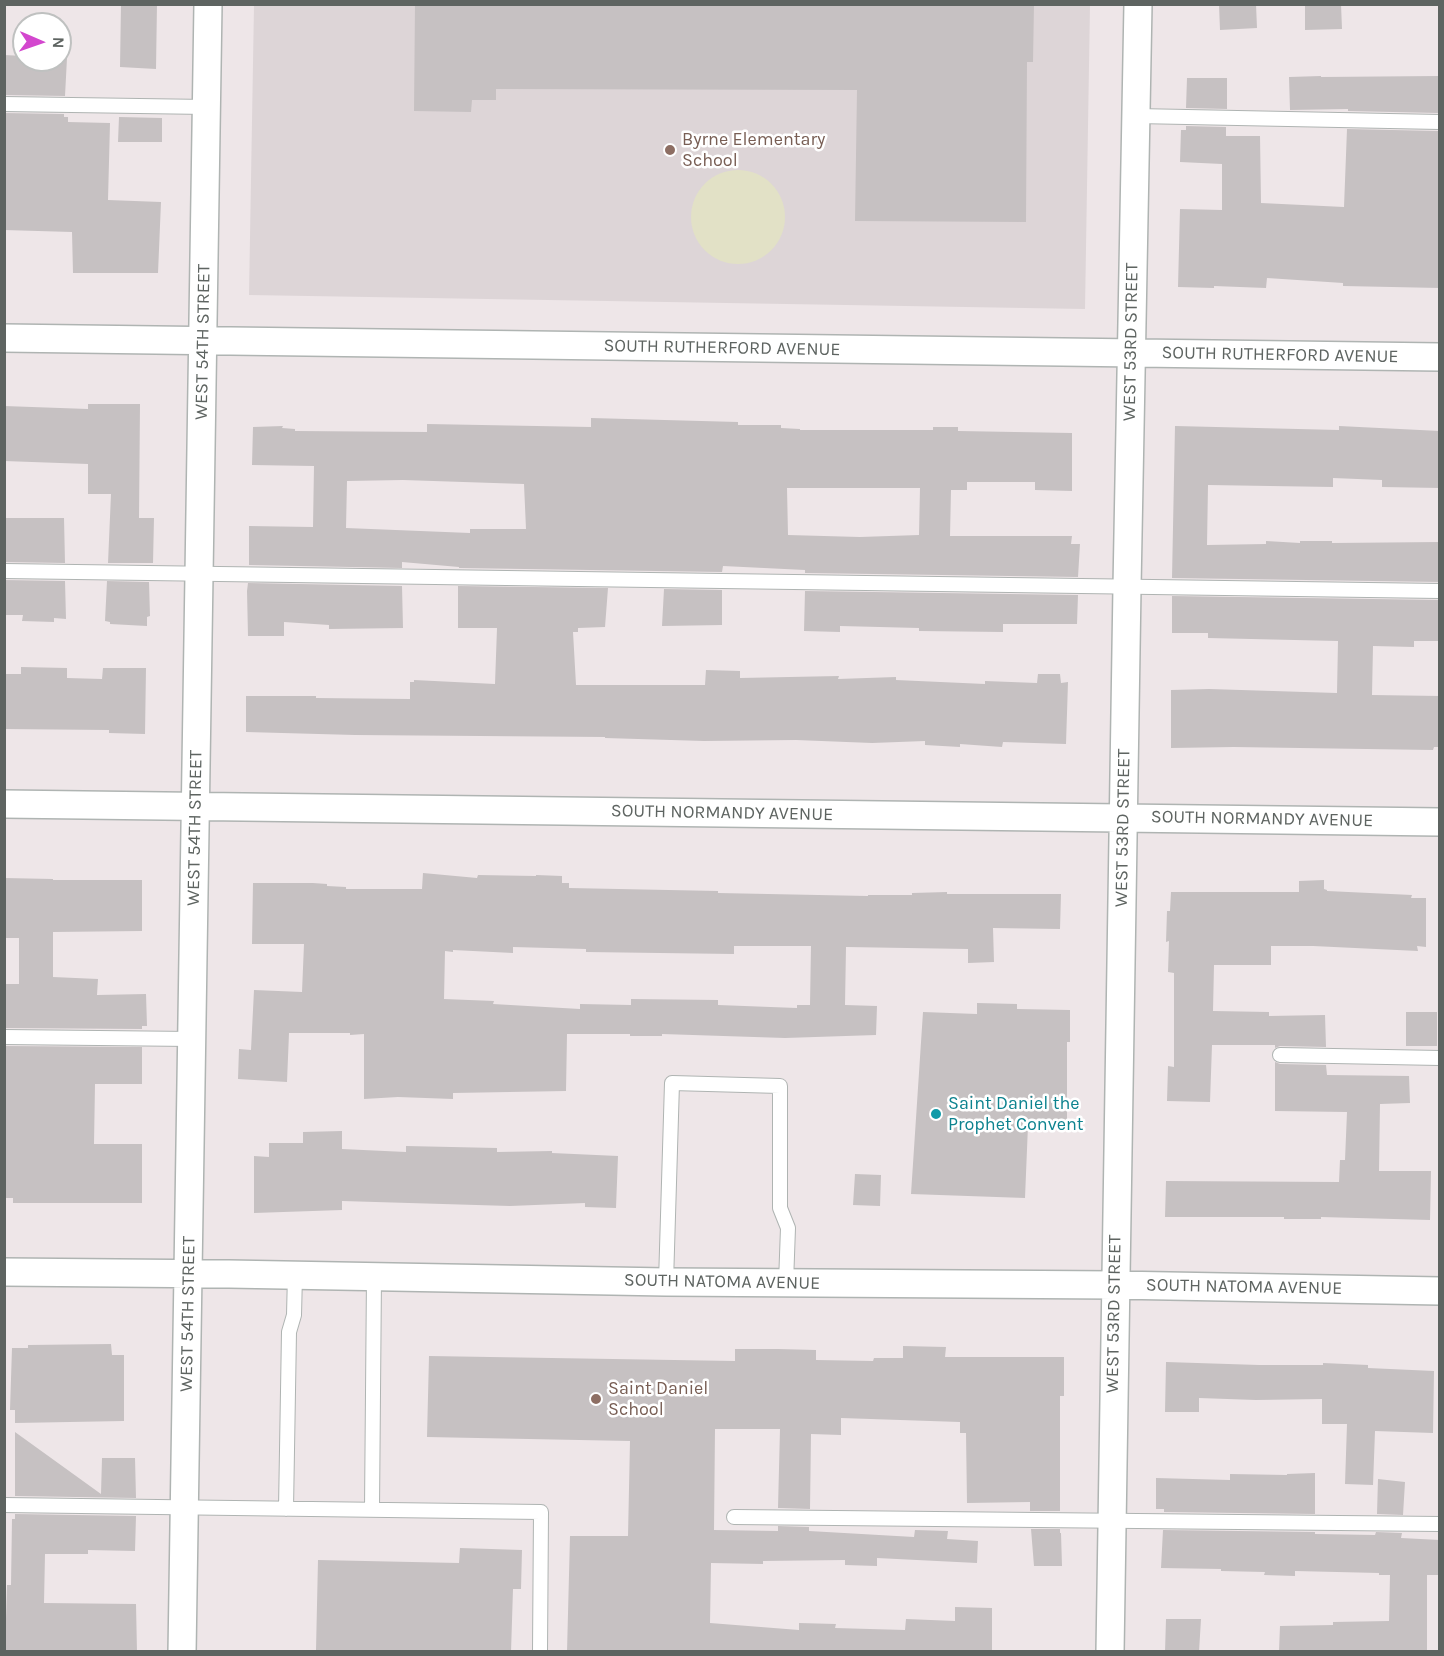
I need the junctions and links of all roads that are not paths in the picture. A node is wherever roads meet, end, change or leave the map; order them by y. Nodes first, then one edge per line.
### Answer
1 (208, 4) edge
2 (1138, 4) edge
3 (4, 104) edge
4 (207, 106) junction
5 (1136, 116) junction
6 (1440, 122) edge
7 (4, 339) edge
8 (204, 340) junction
9 (1131, 353) junction
10 (1440, 357) edge
11 (4, 571) edge
12 (200, 574) junction
13 (1127, 587) junction
14 (1440, 591) edge
15 (4, 804) edge
16 (196, 806) junction
17 (1123, 817) junction
18 (1440, 822) edge
19 (4, 1037) edge
20 (192, 1039) junction
21 (1280, 1055) dead end
22 (1440, 1058) edge
23 (4, 1272) edge
24 (189, 1274) junction
25 (295, 1275) junction
26 (374, 1276) junction
27 (666, 1282) junction
28 (786, 1283) junction
29 (1114, 1285) junction
30 (1440, 1291) edge
31 (4, 1505) edge
32 (184, 1507) junction
33 (286, 1509) junction
34 (372, 1509) junction
35 (734, 1517) dead end
36 (1111, 1521) junction
37 (1440, 1524) edge
38 (182, 1652) edge
39 (540, 1652) edge
40 (1110, 1652) edge

1 - 4 street, WEST 54TH STREET
2 - 5 street, WEST 53RD STREET
3 - 4 lane
4 - 8 street, WEST 54TH STREET
5 - 6 lane
5 - 9 street, WEST 53RD STREET
7 - 8 street, SOUTH RUTHERFORD AVENUE
8 - 9 street, SOUTH RUTHERFORD AVENUE
8 - 12 street, WEST 54TH STREET
9 - 10 street, SOUTH RUTHERFORD AVENUE
9 - 13 street, WEST 53RD STREET
11 - 12 lane
12 - 13 lane
12 - 16 street, WEST 54TH STREET
13 - 14 lane
13 - 17 street, WEST 53RD STREET
15 - 16 street, SOUTH NORMANDY AVENUE
16 - 17 street, SOUTH NORMANDY AVENUE
16 - 20 street, WEST 54TH STREET
17 - 18 street, SOUTH NORMANDY AVENUE
17 - 29 street, WEST 53RD STREET
19 - 20 lane
20 - 24 street, WEST 54TH STREET
21 - 22 lane
23 - 24 street, SOUTH NATOMA AVENUE
24 - 25 street, SOUTH NATOMA AVENUE
24 - 32 street, WEST 54TH STREET
25 - 26 street, SOUTH NATOMA AVENUE
25 - 33 lane
26 - 27 street, SOUTH NATOMA AVENUE
26 - 34 lane
27 - 28 street, SOUTH NATOMA AVENUE
27 - 28 lane
28 - 29 street, SOUTH NATOMA AVENUE
29 - 30 street, SOUTH NATOMA AVENUE
29 - 36 street, WEST 53RD STREET
31 - 32 lane
32 - 33 lane
32 - 38 street, WEST 54TH STREET
33 - 34 lane
34 - 39 lane
35 - 36 lane
36 - 37 lane
36 - 40 street, WEST 53RD STREET

